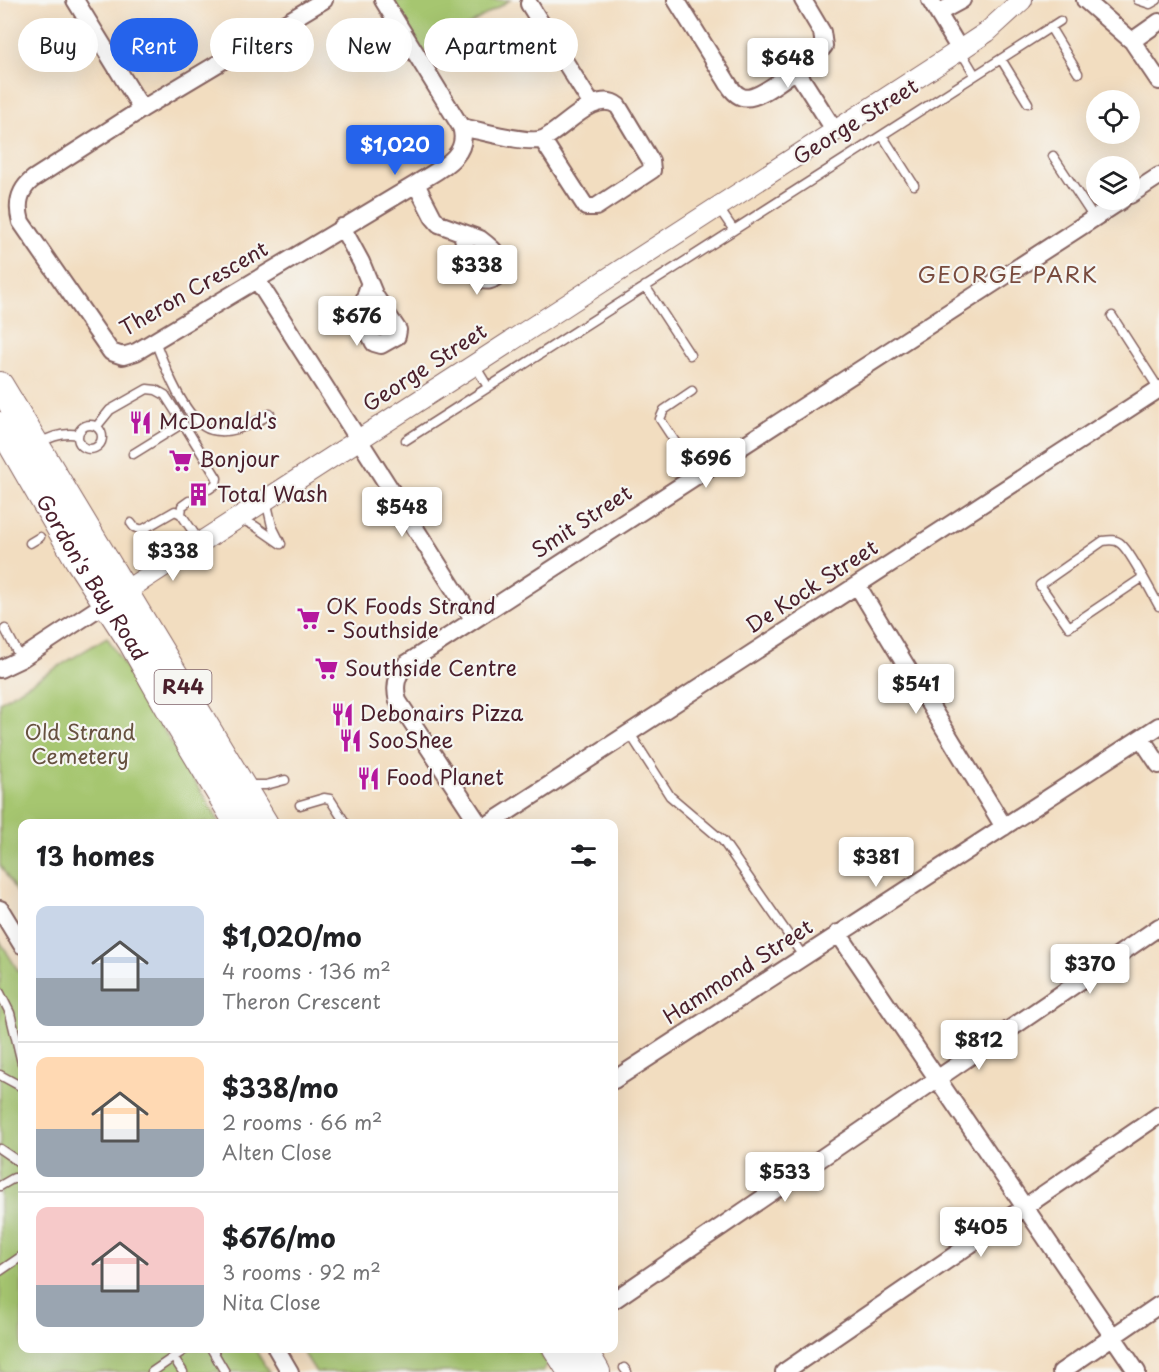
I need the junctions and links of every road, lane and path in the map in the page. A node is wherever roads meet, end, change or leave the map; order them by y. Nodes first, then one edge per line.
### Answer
1 (75, 0) edge
2 (324, 0) edge
3 (383, 0) edge
4 (676, 0) edge
5 (802, 0) edge
6 (962, 0) edge
7 (1022, 0) edge
8 (1085, 0) edge
9 (1138, 0) edge
10 (1157, 0) edge
11 (529, 4) dead end
12 (934, 7) edge
13 (1060, 21) dead end
14 (1159, 22) edge
15 (1050, 27) junction
16 (1132, 42) junction
17 (960, 50) junction
18 (1001, 59) junction
19 (796, 70) junction
20 (1078, 73) dead end
21 (975, 75) junction
22 (1159, 81) edge
23 (1028, 103) dead end
24 (592, 105) junction
25 (142, 109) junction
26 (461, 127) junction
27 (835, 131) junction
28 (882, 135) junction
29 (542, 139) junction
30 (1053, 156) dead end
31 (1159, 176) edge
32 (416, 184) junction
33 (914, 184) dead end
34 (1140, 188) edge
35 (718, 207) junction
36 (1106, 210) edge
37 (1094, 218) junction
38 (342, 227) junction
39 (733, 229) junction
40 (462, 233) junction
41 (257, 280) junction
42 (369, 285) junction
43 (645, 286) junction
44 (1112, 316) dead end
45 (155, 341) junction
46 (690, 355) dead end
47 (474, 364) junction
48 (0, 385) edge
49 (488, 387) junction
50 (1159, 389) edge
51 (692, 391) dead end
52 (270, 414) dead end
53 (183, 423) junction
54 (97, 426) junction
55 (7, 430) edge
56 (78, 435) junction
57 (360, 439) junction
58 (406, 440) dead end
59 (36, 445) junction
60 (132, 454) dead end
61 (697, 475) junction
62 (208, 489) dead end
63 (266, 500) junction
64 (189, 501) dead end
65 (182, 514) junction
66 (238, 518) junction
67 (131, 523) dead end
68 (40, 537) dead end
69 (200, 542) junction
70 (30, 543) dead end
71 (1143, 578) junction
72 (857, 585) junction
73 (116, 597) junction
74 (1159, 606) edge
75 (473, 619) junction
76 (5, 629) dead end
77 (21, 659) junction
78 (0, 669) edge
79 (1159, 726) edge
80 (629, 732) junction
81 (1142, 738) junction
82 (1159, 765) edge
83 (285, 780) dead end
84 (241, 783) junction
85 (300, 805) dead end
86 (235, 819) edge
87 (261, 819) edge
88 (343, 819) edge
89 (476, 819) edge
90 (497, 819) edge
91 (1004, 827) junction
92 (0, 909) edge
93 (1159, 927) edge
94 (838, 933) junction
95 (18, 938) edge
96 (802, 956) junction
97 (0, 993) edge
98 (18, 1046) edge
99 (0, 1075) edge
100 (618, 1077) edge
101 (937, 1078) junction
102 (18, 1085) edge
103 (1159, 1115) edge
104 (0, 1149) edge
105 (18, 1161) edge
106 (18, 1178) edge
107 (0, 1186) edge
108 (1025, 1207) junction
109 (18, 1259) edge
110 (0, 1271) edge
111 (618, 1297) edge
112 (1159, 1305) edge
113 (1113, 1336) junction
114 (181, 1353) edge
115 (214, 1353) edge
116 (279, 1353) edge
117 (564, 1353) edge
118 (174, 1358) junction
119 (587, 1367) edge
120 (152, 1372) edge
121 (183, 1372) edge
122 (225, 1372) edge
123 (290, 1372) edge
124 (784, 1372) edge
125 (1061, 1372) edge
126 (1137, 1372) edge

1 - 25 street
2 - 25 street, Theron Crescent
3 - 26 street
4 - 19 street
5 - 19 street
6 - 12 street
7 - 17 street, George Street
8 - 16 street
9 - 10 lane
11 - 24 street
12 - 17 street
13 - 15 lane, George Street
14 - 16 street
15 - 18 lane, George Street
15 - 20 lane
16 - 22 street
17 - 21 lane
17 - 27 street, George Street
18 - 21 lane, George Street
18 - 23 lane
19 - 27 street
21 - 28 lane, George Street
24 - 29 street
24 - 29 street
25 - 45 street, Theron Crescent
26 - 29 street
26 - 32 street, Theron Crescent
27 - 35 street, George Street
28 - 33 lane
28 - 39 lane, George Street
30 - 37 lane
31 - 34 street
32 - 38 street, Theron Crescent
32 - 40 street
35 - 39 lane
35 - 47 street, George Street
36 - 37 street, Smit Street
37 - 61 street, Smit Street
38 - 41 street, Theron Crescent
38 - 42 street
39 - 43 lane, George Street
40 - 40 street
41 - 45 street, Theron Crescent
41 - 57 street
42 - 42 street
43 - 46 lane
43 - 49 lane, George Street
44 - 50 lane
45 - 52 lane
47 - 49 lane
47 - 57 street, George Street
48 - 55 main road, Gordon's Bay Road / R44
49 - 58 lane, George Street
50 - 72 street, De Kock Street
51 - 61 lane
53 - 54 lane
53 - 60 lane
53 - 62 lane
54 - 56 lane
54 - 56 lane
55 - 59 main road, Gordon's Bay Road / R44
55 - 73 main road, Gordon's Bay Road / R44
56 - 59 lane
57 - 63 street, George Street
57 - 75 street
59 - 73 main road, Gordon's Bay Road / R44
61 - 75 street, Smit Street
63 - 66 street, George Street
63 - 66 lane
64 - 65 lane
65 - 67 lane
65 - 69 lane
66 - 69 street, George Street
68 - 70 lane
69 - 73 street, George Street
71 - 71 lane
71 - 74 lane
72 - 80 street, De Kock Street
72 - 91 street
73 - 77 street, George Street
73 - 84 main road, Gordon's Bay Road / R44
73 - 86 main road, Gordon's Bay Road / R44
75 - 89 street, Smit Street
76 - 77 lane
77 - 78 street, George Street
79 - 81 street, Hammond Street
80 - 90 street, De Kock Street
80 - 96 lane
81 - 82 street
81 - 91 street, Hammond Street
83 - 84 lane
84 - 87 main road, Gordon's Bay Road / R44
85 - 88 lane
91 - 94 street, Hammond Street
92 - 95 street
93 - 101 street
94 - 96 street, Hammond Street
94 - 101 street
96 - 100 street, Hammond Street
97 - 98 lane
99 - 102 lane
101 - 108 street
101 - 111 street
103 - 108 street
104 - 105 lane
106 - 107 lane
108 - 113 street
108 - 124 street
109 - 110 lane
112 - 113 street
113 - 125 street
113 - 126 street
114 - 118 lane
115 - 122 lane
116 - 123 street
117 - 119 main road
118 - 120 lane
118 - 121 lane

